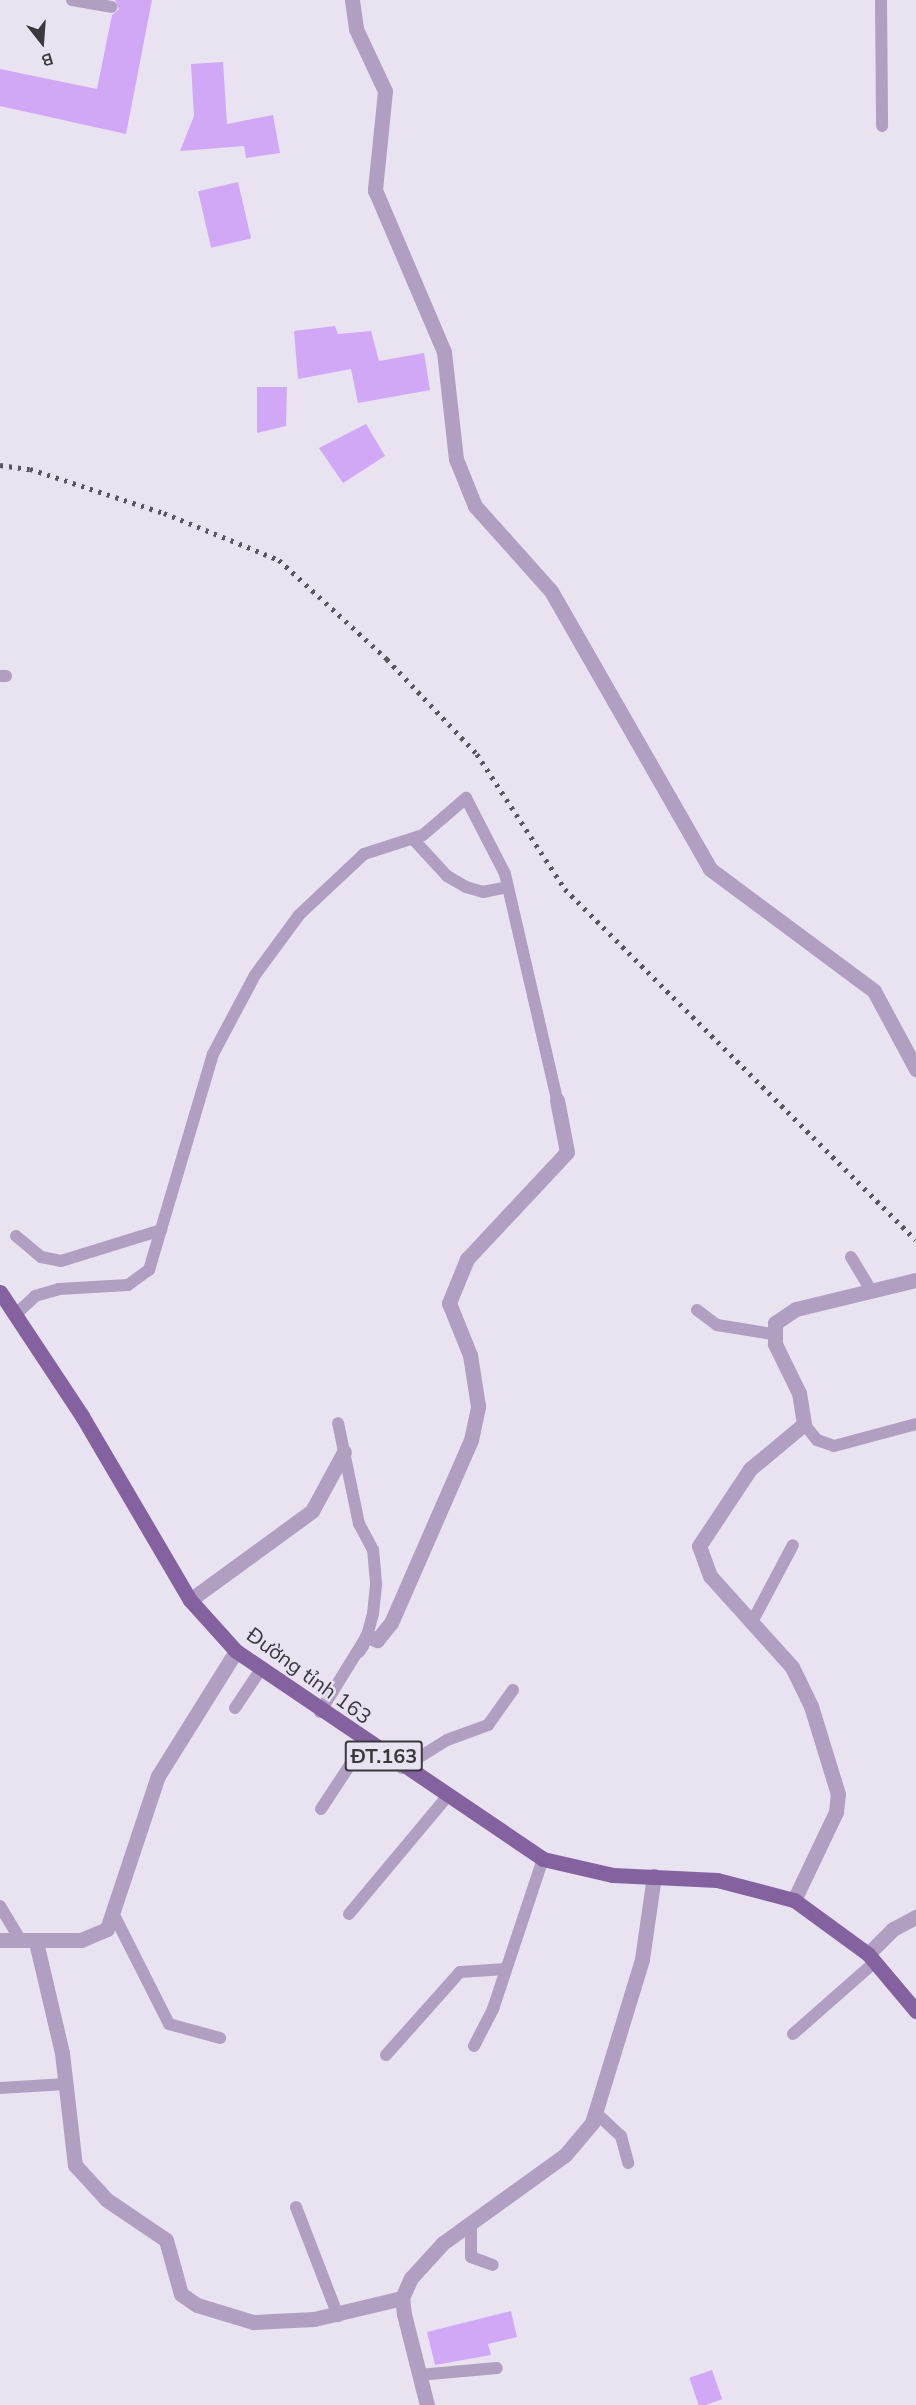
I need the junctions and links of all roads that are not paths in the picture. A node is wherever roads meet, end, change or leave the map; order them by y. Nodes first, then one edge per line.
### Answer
1 (72, 0) edge
2 (352, 0) edge
3 (881, 0) edge
4 (111, 7) dead end
5 (882, 126) dead end
6 (413, 839) junction
7 (508, 887) junction
8 (916, 1069) edge
9 (557, 1100) joint
10 (162, 1230) junction
11 (16, 1236) dead end
12 (851, 1257) dead end
13 (916, 1280) edge
14 (872, 1290) junction
15 (0, 1292) edge
16 (696, 1310) dead end
17 (16, 1314) junction
18 (772, 1334) junction
19 (338, 1423) dead end
20 (804, 1424) junction
21 (916, 1424) edge
22 (344, 1452) junction
23 (793, 1545) dead end
24 (190, 1600) junction
25 (752, 1622) junction
26 (367, 1636) junction
27 (236, 1651) junction
28 (261, 1669) junction
29 (513, 1690) dead end
30 (235, 1708) dead end
31 (320, 1712) junction
32 (365, 1742) junction
33 (402, 1768) junction
34 (446, 1798) junction
35 (321, 1809) dead end
36 (543, 1859) junction
37 (654, 1876) junction
38 (794, 1900) junction
39 (0, 1906) edge
40 (349, 1914) dead end
41 (115, 1917) junction
42 (916, 1917) edge
43 (0, 1940) edge
44 (28, 1941) junction
45 (872, 1958) junction
46 (506, 1969) junction
47 (916, 2011) edge
48 (793, 2034) dead end
49 (220, 2038) dead end
50 (474, 2046) dead end
51 (386, 2055) dead end
52 (66, 2084) junction
53 (0, 2088) edge
54 (596, 2113) junction
55 (628, 2163) dead end
56 (296, 2207) dead end
57 (471, 2223) junction
58 (493, 2265) dead end
59 (402, 2298) junction
60 (338, 2316) junction
61 (497, 2368) dead end
62 (419, 2375) junction
63 (427, 2405) edge

1 - 4 lane
2 - 8 street
3 - 5 lane
6 - 7 lane
6 - 7 lane
6 - 10 lane
7 - 9 lane
9 - 26 street
10 - 11 lane
10 - 17 lane
12 - 14 lane
13 - 14 street
14 - 18 street
15 - 17 main road, Đường tỉnh 163 / ĐT.163
16 - 18 lane
17 - 24 main road, Đường tỉnh 163 / ĐT.163
18 - 20 street
19 - 22 lane
20 - 21 lane
20 - 25 street
22 - 24 street
22 - 26 lane
23 - 25 lane
24 - 27 main road, Đường tỉnh 163 / ĐT.163
25 - 38 street
26 - 31 lane
27 - 28 main road, Đường tỉnh 163 / ĐT.163
27 - 41 street
28 - 30 lane
28 - 31 main road, Đường tỉnh 163 / ĐT.163
29 - 33 lane
31 - 32 main road, Đường tỉnh 163 / ĐT.163
32 - 33 main road, Đường tỉnh 163 / ĐT.163
32 - 35 lane
33 - 34 main road, Đường tỉnh 163 / ĐT.163
34 - 36 main road, Đường tỉnh 163 / ĐT.163
34 - 40 lane
36 - 37 main road, Đường tỉnh 163 / ĐT.163
36 - 46 lane
37 - 38 main road, Đường tỉnh 163 / ĐT.163
37 - 54 street
38 - 45 main road, Đường tỉnh 163 / ĐT.163
39 - 44 lane
41 - 44 street
41 - 49 lane
42 - 45 street
43 - 44 street
44 - 52 street
45 - 47 main road, Đường tỉnh 163 / ĐT.163
45 - 48 lane
46 - 50 lane
46 - 51 lane
52 - 53 lane
52 - 60 street
54 - 55 lane
54 - 57 street
56 - 60 lane
57 - 58 lane
57 - 59 street
59 - 60 street
59 - 62 street
61 - 62 lane
62 - 63 street

